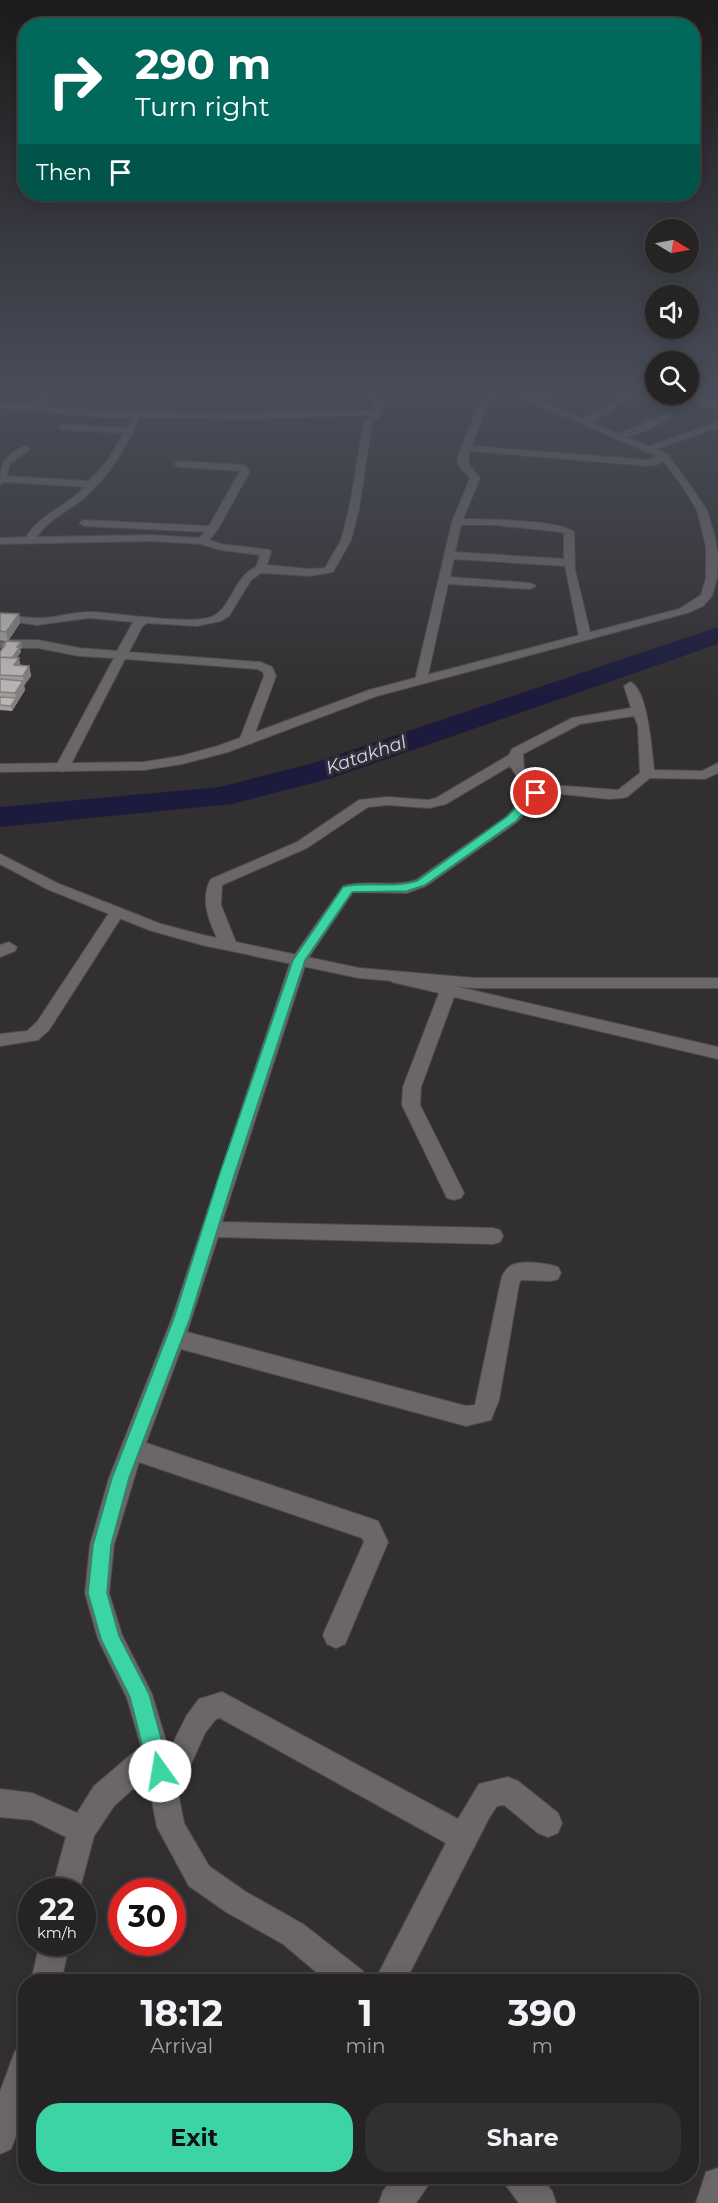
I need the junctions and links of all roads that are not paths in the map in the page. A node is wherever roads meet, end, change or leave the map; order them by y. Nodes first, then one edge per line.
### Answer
1 (85, 491) edge
2 (234, 491) edge
3 (357, 491) edge
4 (470, 491) edge
5 (689, 491) edge
6 (457, 522) junction
7 (84, 523) dead end
8 (213, 529) junction
9 (30, 540) junction
10 (0, 541) edge
11 (202, 542) junction
12 (449, 555) junction
13 (716, 560) edge
14 (570, 563) junction
15 (261, 569) junction
16 (443, 580) junction
17 (530, 586) dead end
18 (0, 617) edge
19 (144, 620) junction
20 (585, 636) junction
21 (0, 644) edge
22 (122, 655) junction
23 (421, 680) junction
24 (630, 686) dead end
25 (639, 711) junction
26 (246, 741) junction
27 (514, 758) junction
28 (0, 768) edge
29 (62, 768) junction
30 (647, 774) junction
31 (717, 774) edge
32 (536, 793) junction
33 (0, 858) edge
34 (116, 913) junction
35 (229, 945) junction
36 (299, 960) junction
37 (391, 976) junction
38 (718, 983) edge
39 (448, 990) junction
40 (0, 1040) edge
41 (718, 1053) edge
42 (454, 1193) dead end
43 (211, 1229) junction
44 (493, 1236) dead end
45 (551, 1273) dead end
46 (175, 1338) junction
47 (132, 1449) junction
48 (336, 1635) dead end
49 (156, 1751) junction
50 (164, 1792) junction
51 (0, 1803) edge
52 (548, 1823) dead end
53 (82, 1830) junction
54 (463, 1837) junction
55 (69, 1878) edge
56 (52, 1956) edge
57 (48, 1974) edge
58 (342, 1974) edge
59 (393, 1974) edge
60 (18, 2085) edge
61 (0, 2138) edge
62 (410, 2184) edge
63 (525, 2184) edge
64 (718, 2184) edge
65 (395, 2203) edge
66 (540, 2203) edge
67 (712, 2203) edge

1 - 9 street
2 - 8 street
3 - 15 street
4 - 6 street
5 - 13 street
6 - 12 street
6 - 14 street
7 - 8 street
8 - 11 street
9 - 10 street
9 - 11 street
11 - 15 street
12 - 14 street
12 - 16 street
13 - 20 street
14 - 20 street
15 - 19 street
16 - 17 street
16 - 23 street
18 - 19 street
19 - 22 street
20 - 23 street
21 - 22 street
22 - 26 street
22 - 29 street
23 - 26 street
24 - 25 street
25 - 27 street
25 - 30 street
26 - 29 street
27 - 32 street
27 - 35 street
28 - 29 street
30 - 31 street
30 - 32 street
32 - 36 street
33 - 34 street
34 - 35 street
34 - 40 street
35 - 36 street
36 - 37 street
36 - 43 street
37 - 38 street
37 - 39 street
39 - 41 street
39 - 42 street
43 - 44 street
43 - 46 street
45 - 46 street
46 - 47 street
47 - 48 street
47 - 49 street
49 - 50 street
49 - 53 street
50 - 54 street
50 - 58 street
51 - 53 street
52 - 54 street
53 - 55 street
54 - 59 street
56 - 57 street
60 - 61 street
62 - 65 street
63 - 66 street
64 - 67 street

